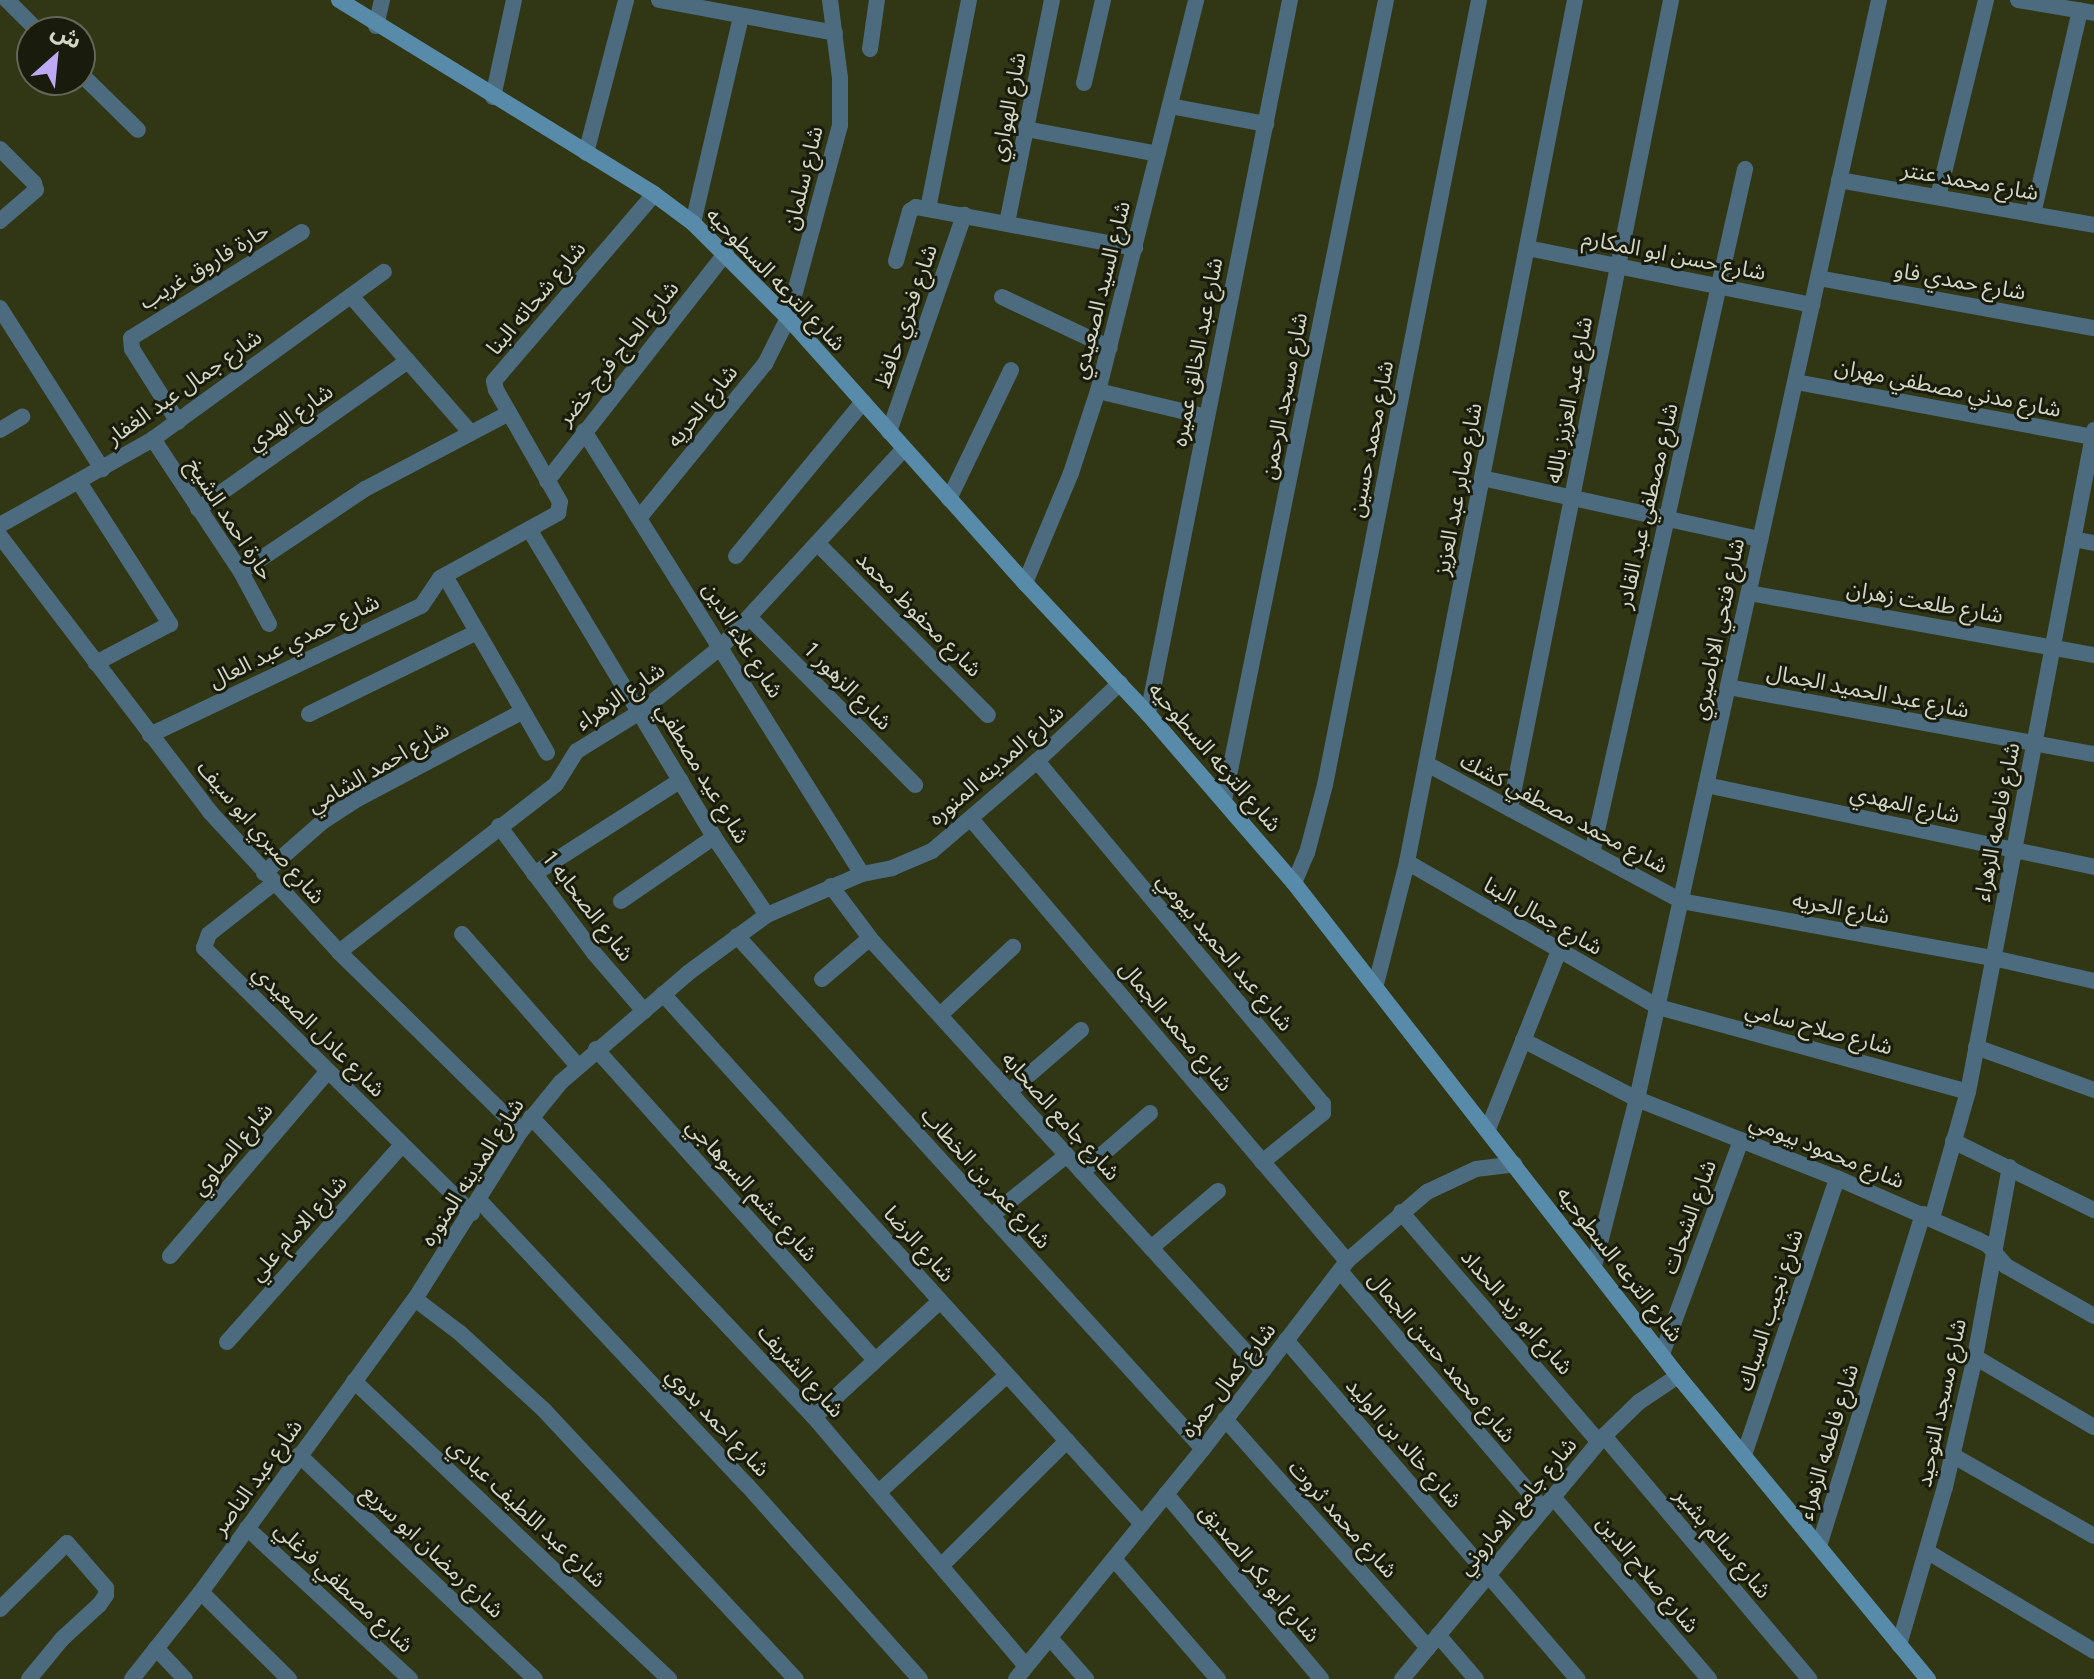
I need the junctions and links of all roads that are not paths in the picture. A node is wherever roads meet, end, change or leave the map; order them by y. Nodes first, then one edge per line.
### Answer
1 (7, 0) edge
2 (339, 0) edge
3 (382, 0) edge
4 (514, 0) edge
5 (626, 0) edge
6 (659, 0) edge
7 (830, 0) edge
8 (877, 0) edge
9 (969, 0) edge
10 (1052, 0) edge
11 (1103, 0) edge
12 (1196, 0) edge
13 (1290, 0) edge
14 (1386, 0) edge
15 (1479, 0) edge
16 (1575, 0) edge
17 (1671, 0) edge
18 (1879, 0) edge
19 (1986, 0) edge
20 (2018, 0) edge
21 (2087, 11) edge
22 (23, 16) edge
23 (741, 16) junction
24 (376, 26) junction
25 (835, 33) junction
26 (870, 49) dead end
27 (1084, 83) dead end
28 (96, 89) edge
29 (493, 97) junction
30 (1170, 106) junction
31 (1266, 124) junction
32 (1026, 129) junction
33 (138, 130) dead end
34 (0, 149) edge
35 (586, 153) junction
36 (1158, 154) junction
37 (1745, 169) dead end
38 (1839, 180) junction
39 (654, 194) junction
40 (1938, 197) junction
41 (928, 209) junction
42 (2033, 214) junction
43 (964, 215) junction
44 (0, 221) edge
45 (693, 223) junction
46 (1007, 223) junction
47 (2094, 225) edge
48 (302, 232) dead end
49 (1135, 248) junction
50 (1527, 248) junction
51 (726, 253) junction
52 (896, 261) dead end
53 (1618, 266) junction
54 (384, 272) dead end
55 (1818, 278) junction
56 (1718, 286) junction
57 (351, 296) junction
58 (1002, 297) dead end
59 (1812, 305) junction
60 (0, 308) edge
61 (788, 318) junction
62 (2094, 328) edge
63 (7, 333) edge
64 (1110, 348) junction
65 (408, 361) junction
66 (1011, 370) dead end
67 (1796, 382) junction
68 (1098, 391) junction
69 (863, 402) junction
70 (509, 413) junction
71 (22, 417) dead end
72 (1207, 417) junction
73 (178, 422) junction
74 (0, 430) edge
75 (584, 431) junction
76 (470, 432) junction
77 (889, 432) junction
78 (2093, 437) edge
79 (153, 439) junction
80 (904, 449) junction
81 (102, 469) junction
82 (1482, 478) junction
83 (547, 481) junction
84 (79, 482) junction
85 (1572, 498) junction
86 (949, 499) junction
87 (198, 509) junction
88 (640, 517) junction
89 (1667, 519) junction
90 (0, 525) edge
91 (529, 529) junction
92 (0, 536) edge
93 (1760, 539) junction
94 (2073, 539) junction
95 (2094, 543) edge
96 (818, 544) junction
97 (736, 556) dead end
98 (241, 572) junction
99 (445, 576) junction
100 (1025, 583) junction
101 (1749, 593) junction
102 (750, 618) junction
103 (269, 624) dead end
104 (477, 632) junction
105 (722, 646) junction
106 (2053, 647) junction
107 (2094, 655) edge
108 (96, 663) junction
109 (1120, 683) junction
110 (1728, 687) junction
111 (523, 711) junction
112 (640, 712) junction
113 (309, 714) dead end
114 (1148, 714) junction
115 (988, 715) dead end
116 (150, 735) junction
117 (2033, 745) junction
118 (547, 753) dead end
119 (2094, 754) edge
120 (1037, 761) junction
121 (1427, 764) junction
122 (681, 780) junction
123 (915, 785) dead end
124 (1706, 785) junction
125 (1224, 800) junction
126 (1510, 809) junction
127 (971, 819) junction
128 (499, 826) junction
129 (714, 837) junction
130 (2014, 849) junction
131 (1592, 853) junction
132 (1407, 862) junction
133 (2094, 867) edge
134 (534, 874) junction
135 (862, 874) junction
136 (269, 878) junction
137 (1294, 883) junction
138 (831, 886) junction
139 (621, 901) dead end
140 (1681, 901) junction
141 (767, 915) junction
142 (462, 934) dead end
143 (737, 936) junction
144 (870, 938) junction
145 (1013, 947) dead end
146 (1559, 951) junction
147 (339, 952) junction
148 (1993, 958) junction
149 (822, 979) dead end
150 (2094, 981) edge
151 (1376, 984) junction
152 (663, 994) junction
153 (1658, 1007) junction
154 (644, 1011) junction
155 (940, 1015) junction
156 (1081, 1030) dead end
157 (1523, 1040) junction
158 (1976, 1047) junction
159 (596, 1049) junction
160 (578, 1066) junction
161 (328, 1071) junction
162 (2094, 1090) edge
163 (1009, 1092) junction
164 (1968, 1092) junction
165 (1637, 1099) junction
166 (1150, 1113) dead end
167 (526, 1124) junction
168 (1488, 1129) junction
169 (1741, 1140) junction
170 (1953, 1141) junction
171 (402, 1145) junction
172 (1067, 1155) junction
173 (1262, 1162) junction
174 (1515, 1164) junction
175 (2010, 1167) junction
176 (1082, 1172) junction
177 (1837, 1178) junction
178 (1218, 1191) dead end
179 (475, 1206) junction
180 (2094, 1210) edge
181 (1401, 1212) junction
182 (991, 1216) junction
183 (1927, 1216) junction
184 (1151, 1248) junction
185 (1995, 1253) junction
186 (170, 1256) dead end
187 (1343, 1266) junction
188 (1594, 1266) junction
189 (415, 1299) junction
190 (940, 1301) junction
191 (2094, 1316) edge
192 (1286, 1340) junction
193 (227, 1342) dead end
194 (1662, 1354) junction
195 (1975, 1357) junction
196 (875, 1360) junction
197 (1263, 1371) junction
198 (1007, 1375) junction
199 (1678, 1376) junction
200 (354, 1381) junction
201 (814, 1417) junction
202 (1225, 1419) junction
203 (2094, 1427) edge
204 (1601, 1439) junction
205 (1067, 1441) junction
206 (1203, 1449) junction
207 (299, 1455) junction
208 (1744, 1455) junction
209 (1952, 1455) junction
210 (879, 1492) junction
211 (1166, 1494) junction
212 (1548, 1503) junction
213 (1142, 1524) junction
214 (247, 1528) junction
215 (2094, 1536) edge
216 (1819, 1546) junction
217 (1928, 1552) junction
218 (1114, 1559) junction
219 (943, 1564) junction
220 (1488, 1574) junction
221 (201, 1592) junction
222 (0, 1609) edge
223 (1050, 1638) junction
224 (1433, 1642) junction
225 (1899, 1645) junction
226 (156, 1648) junction
227 (2094, 1651) edge
228 (1021, 1672) edge
229 (29, 1679) edge
230 (132, 1679) edge
231 (185, 1679) edge
232 (289, 1679) edge
233 (410, 1679) edge
234 (535, 1679) edge
235 (669, 1679) edge
236 (796, 1679) edge
237 (920, 1679) edge
238 (1086, 1679) edge
239 (1218, 1679) edge
240 (1321, 1679) edge
241 (1402, 1679) edge
242 (1476, 1679) edge
243 (1578, 1679) edge
244 (1709, 1679) edge
245 (1809, 1679) edge
246 (1928, 1679) edge

1 - 22 street
2 - 24 street, شارع الترعه السطوحيه
3 - 24 street
4 - 29 street
5 - 35 street
6 - 23 street
7 - 25 street, شارع سلمان
8 - 26 street
9 - 41 street
10 - 32 street, شارع الهواري
11 - 27 street
12 - 30 street, شارع السيد الصعيدي
13 - 31 street, شارع عبد الخالق عميره
14 - 125 street, شارع مسجد الرحمن
15 - 137 street, شارع محمد حسين
16 - 50 street, شارع صابر عبد العزيز
17 - 53 street, شارع عبد العزيز بالله
18 - 38 street, شارع فتحي الاباصيري
19 - 40 street
20 - 21 street
21 - 42 street
23 - 25 street
23 - 45 street
24 - 29 street, شارع الترعه السطوحيه
25 - 61 street, شارع سلمان
28 - 33 street
29 - 35 street, شارع الترعه السطوحيه
30 - 31 street
30 - 36 street, شارع السيد الصعيدي
31 - 72 street, شارع عبد الخالق عميره
32 - 36 street
32 - 46 street, شارع الهواري
34 - 44 street
35 - 39 street, شارع الترعه السطوحيه
36 - 49 street, شارع السيد الصعيدي
37 - 56 street, شارع مصطفي عبد القادر
38 - 40 street, شارع محمد عنتر
38 - 55 street, شارع فتحي الاباصيري
39 - 45 street, شارع الترعه السطوحيه
39 - 70 street, شارع شحاته البنا
40 - 42 street, شارع محمد عنتر
41 - 43 street
41 - 52 street
42 - 47 street, شارع محمد عنتر
43 - 46 street
43 - 77 street, شارع فخري حافظ
45 - 51 street, شارع الترعه السطوحيه
46 - 49 street
48 - 73 street, حارة فاروق غريب
49 - 64 street, شارع السيد الصعيدي
50 - 53 street, شارع حسن ابو المكارم
50 - 82 street, شارع صابر عبد العزيز
51 - 61 street, شارع الترعه السطوحيه
51 - 75 street, شارع الحاج فرج خضر
53 - 56 street, شارع حسن ابو المكارم
53 - 85 street, شارع عبد العزيز بالله
54 - 57 street, شارع جمال عبد الغفار
55 - 59 street, شارع فتحي الاباصيري
55 - 62 street, شارع حمدي فاو
56 - 59 street, شارع حسن ابو المكارم
56 - 89 street, شارع مصطفي عبد القادر
57 - 65 street
57 - 73 street, شارع جمال عبد الغفار
58 - 64 street
59 - 67 street, شارع فتحي الاباصيري
60 - 63 street
61 - 69 street, شارع الترعه السطوحيه
61 - 88 street, شارع الحريه
63 - 81 street
64 - 68 street, شارع السيد الصعيدي
65 - 76 street
65 - 87 street, شارع الهدي
66 - 86 street
67 - 78 street, شارع مدني مصطفي مهران
67 - 93 street, شارع فتحي الاباصيري
68 - 72 street
68 - 100 street, شارع السيد الصعيدي
69 - 77 street, شارع الترعه السطوحيه
69 - 97 street
70 - 76 street
70 - 83 street, شارع شحاته البنا
71 - 74 street
72 - 114 street, شارع عبد الخالق عميره
73 - 79 street, شارع جمال عبد الغفار
75 - 83 street, شارع الحاج فرج خضر
75 - 88 street, شارع علاء الدين
76 - 98 street
77 - 80 street, شارع الترعه السطوحيه
78 - 94 street, شارع فاطمه الزهراء
79 - 81 street, شارع جمال عبد الغفار
79 - 87 street, حارة احمد الشيخ
80 - 86 street, شارع الترعه السطوحيه
80 - 96 street, شارع الزهراء
81 - 84 street, شارع جمال عبد الغفار
82 - 85 street
82 - 121 street, شارع صابر عبد العزيز
83 - 91 street, شارع شحاته البنا
84 - 90 street, شارع جمال عبد الغفار
84 - 108 street
85 - 89 street
85 - 126 street, شارع عبد العزيز بالله
86 - 100 street, شارع الترعه السطوحيه
87 - 98 street, حارة احمد الشيخ
88 - 105 street, شارع علاء الدين
89 - 93 street
89 - 131 street, شارع مصطفي عبد القادر
91 - 99 street
91 - 112 street, شارع عيد مصطفي
92 - 108 street, شارع صبري ابو سيف
93 - 101 street, شارع فتحي الاباصيري
94 - 95 street
94 - 106 street, شارع فاطمه الزهراء
96 - 102 street, شارع الزهراء
96 - 115 street, شارع محفوظ محمد
98 - 103 street, حارة احمد الشيخ
99 - 104 street
99 - 116 street, شارع حمدي عبد العال
100 - 109 street, شارع الترعه السطوحيه
101 - 106 street, شارع طلعت زهران
101 - 110 street, شارع فتحي الاباصيري
102 - 105 street, شارع الزهراء
102 - 123 street, شارع الزهور 1
104 - 111 street
104 - 113 street
105 - 112 street, شارع الزهراء
105 - 135 street, شارع علاء الدين
106 - 107 street, شارع طلعت زهران
106 - 117 street, شارع فاطمه الزهراء
108 - 116 street, شارع صبري ابو سيف
109 - 114 street, شارع الترعه السطوحيه
109 - 120 street, شارع المدينه المنوره
110 - 117 street, شارع عبد الحميد الجمال
110 - 124 street, شارع فتحي الاباصيري
111 - 118 street
111 - 136 street, شارع احمد الشامي
112 - 122 street, شارع عيد مصطفي
112 - 128 street, شارع الزهراء
114 - 125 street, شارع الترعه السطوحيه
116 - 136 street, شارع صبري ابو سيف
117 - 119 street, شارع عبد الحميد الجمال
117 - 130 street, شارع فاطمه الزهراء
120 - 127 street, شارع المدينه المنوره
120 - 173 street, شارع عبد الحميد بيومي
121 - 126 street, شارع محمد مصطفي كشك
121 - 132 street, شارع صابر عبد العزيز
122 - 129 street, شارع عيد مصطفي
122 - 134 street
124 - 130 street, شارع المهدي
124 - 140 street, شارع فتحي الاباصيري
125 - 137 street, شارع الترعه السطوحيه
126 - 131 street, شارع محمد مصطفي كشك
127 - 135 street, شارع المدينه المنوره
127 - 173 street, شارع محمد الجمال
128 - 134 street, شارع الصحابه 1
128 - 147 street, شارع الزهراء
129 - 139 street
129 - 141 street, شارع عيد مصطفي
130 - 133 street, شارع المهدي
130 - 148 street, شارع فاطمه الزهراء
131 - 140 street, شارع محمد مصطفي كشك
132 - 146 street, شارع جمال البنا
132 - 151 street, شارع صابر عبد العزيز
134 - 154 street, شارع الصحابه 1
135 - 138 street, شارع المدينه المنوره
136 - 147 street, شارع صبري ابو سيف
136 - 161 street, شارع عادل الصعيدي
137 - 151 street, شارع الترعه السطوحيه
138 - 141 street, شارع المدينه المنوره
138 - 144 street, شارع جامع الصحابه
140 - 148 street, شارع الحريه
140 - 153 street, شارع فتحي الاباصيري
141 - 143 street, شارع المدينه المنوره
142 - 160 street
143 - 152 street, شارع المدينه المنوره
143 - 182 street, شارع عمر بن الخطاب
144 - 149 street
144 - 155 street, شارع جامع الصحابه
145 - 155 street
146 - 153 street, شارع جمال البنا
146 - 157 street
147 - 167 street, شارع صبري ابو سيف
148 - 150 street, شارع الحريه
148 - 158 street, شارع فاطمه الزهراء
151 - 168 street, شارع الترعه السطوحيه
152 - 154 street, شارع المدينه المنوره
152 - 190 street, شارع الرضا
153 - 164 street, شارع صلاح سامي
153 - 165 street, شارع فتحي الاباصيري
154 - 159 street, شارع المدينه المنوره
155 - 163 street, شارع جامع الصحابه
156 - 163 street
157 - 165 street, شارع محمود بيومي
157 - 168 street
158 - 162 street
158 - 164 street, شارع فاطمه الزهراء
159 - 160 street, شارع المدينه المنوره
159 - 196 street, شارع عشم السوهاجي
160 - 167 street, شارع المدينه المنوره
161 - 171 street, شارع عادل الصعيدي
161 - 186 street, شارع الصاوي
163 - 172 street, شارع جامع الصحابه
164 - 170 street, شارع فاطمه الزهراء
165 - 169 street, شارع محمود بيومي
165 - 188 street, شارع فتحي الاباصيري
166 - 176 street
167 - 179 street, شارع المدينه المنوره
167 - 201 street, شارع الشريف
168 - 174 street, شارع الترعه السطوحيه
169 - 177 street, شارع محمود بيومي
169 - 194 street, شارع الشحات
170 - 175 street
170 - 183 street, شارع فاطمه الزهراء
171 - 179 street, شارع عادل الصعيدي
171 - 193 street, شارع الامام علي
172 - 176 street, شارع جامع الصحابه
172 - 182 street
173 - 187 street, شارع محمد الجمال
174 - 181 street, شارع كمال حمزه
174 - 188 street, شارع الترعه السطوحيه
175 - 180 street
175 - 185 street, شارع مسجد التوحيد
176 - 184 street, شارع جامع الصحابه
177 - 183 street, شارع محمود بيومي
177 - 208 street, شارع نجيب السباك
178 - 184 street
179 - 189 street, شارع المدينه المنوره
179 - 237 street, شارع احمد بدوي
181 - 187 street, شارع كمال حمزه
181 - 204 street, شارع ابو زيد الحداد
182 - 206 street, شارع عمر بن الخطاب
183 - 185 street, شارع محمود بيومي
183 - 216 street, شارع فاطمه الزهراء
184 - 197 street, شارع جامع الصحابه
185 - 191 street, شارع محمود بيومي
185 - 195 street, شارع مسجد التوحيد
187 - 192 street, شارع كمال حمزه
187 - 212 street, شارع محمد حسن الجمال
188 - 194 street, شارع الترعه السطوحيه
189 - 200 street, شارع عبد الناصر
189 - 236 street
190 - 196 street
190 - 198 street, شارع الرضا
192 - 197 street, شارع كمال حمزه
192 - 220 street, شارع خالد بن الوليد
194 - 199 street, شارع الترعه السطوحيه
195 - 203 street
195 - 209 street, شارع مسجد التوحيد
196 - 201 street
197 - 202 street, شارع كمال حمزه
198 - 205 street, شارع الرضا
198 - 210 street
199 - 204 street, شارع جامع الاماروني
199 - 208 street, شارع الترعه السطوحيه
200 - 207 street, شارع عبد الناصر
200 - 235 street, شارع عبد اللطيف عبادي
201 - 210 street, شارع الشريف
202 - 206 street, شارع كمال حمزه
202 - 224 street, شارع محمد ثروت
204 - 212 street, شارع جامع الاماروني
204 - 245 street, شارع سالم بشير
205 - 213 street, شارع الرضا
205 - 219 street
206 - 211 street, شارع كمال حمزه
207 - 214 street, شارع عبد الناصر
207 - 234 street, شارع رمضان ابو سريع
208 - 216 street, شارع الترعه السطوحيه
209 - 215 street
209 - 217 street, شارع مسجد التوحيد
210 - 219 street, شارع الشريف
211 - 213 street, شارع كمال حمزه
211 - 240 street, شارع ابو بكر الصديق
212 - 220 street, شارع جامع الاماروني
212 - 244 street, شارع صلاح الدين
213 - 218 street, شارع كمال حمزه
214 - 221 street, شارع عبد الناصر
214 - 233 street, شارع مصطفي فرغلي
216 - 225 street, شارع الترعه السطوحيه
217 - 225 street, شارع مسجد التوحيد
217 - 227 street
218 - 223 street, شارع كمال حمزه
218 - 239 street
219 - 228 street, شارع الشريف
220 - 224 street, شارع جامع الاماروني
220 - 243 street, شارع خالد بن الوليد
221 - 226 street, شارع عبد الناصر
221 - 232 street
222 - 229 street
223 - 228 street, شارع كمال حمزه
223 - 238 street
224 - 241 street, شارع جامع الاماروني
224 - 242 street, شارع محمد ثروت
225 - 246 street, شارع الترعه السطوحيه
226 - 230 street, شارع عبد الناصر
226 - 231 street

